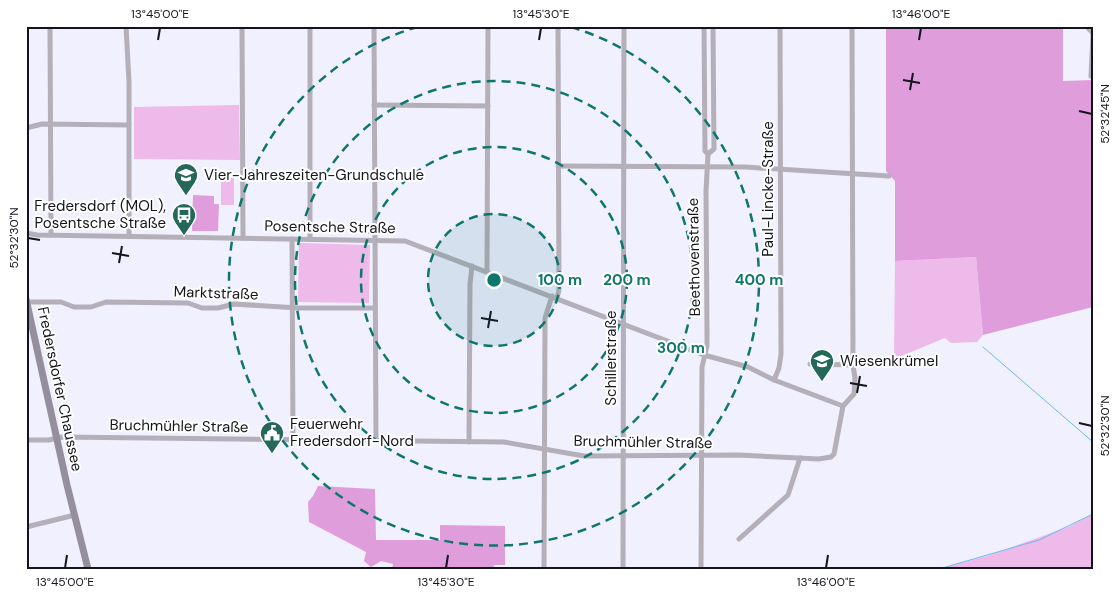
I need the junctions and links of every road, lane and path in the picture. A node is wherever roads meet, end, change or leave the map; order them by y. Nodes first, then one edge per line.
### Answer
1 (50, 26) edge
2 (126, 26) edge
3 (242, 26) edge
4 (310, 26) edge
5 (374, 26) edge
6 (488, 26) edge
7 (558, 26) edge
8 (624, 26) edge
9 (704, 26) edge
10 (713, 26) edge
11 (780, 26) edge
12 (852, 26) edge
13 (1086, 26) edge
14 (1093, 34) edge
15 (1093, 76) edge
16 (374, 105) junction
17 (488, 106) junction
18 (50, 124) junction
19 (129, 125) junction
20 (26, 128) edge
21 (708, 154) junction
22 (558, 166) junction
23 (624, 166) junction
24 (707, 166) junction
25 (780, 169) junction
26 (852, 174) junction
27 (889, 176) dead end
28 (26, 233) edge
29 (51, 235) junction
30 (129, 236) junction
31 (244, 238) junction
32 (292, 239) junction
33 (310, 239) junction
34 (375, 240) junction
35 (472, 266) junction
36 (487, 272) junction
37 (554, 297) junction
38 (27, 301) edge
39 (294, 308) junction
40 (374, 308) junction
41 (623, 324) junction
42 (704, 355) junction
43 (890, 361) dead end
44 (810, 364) dead end
45 (853, 365) junction
46 (774, 380) junction
47 (843, 406) junction
48 (57, 438) junction
49 (26, 440) edge
50 (293, 440) junction
51 (376, 440) junction
52 (469, 442) junction
53 (544, 449) junction
54 (624, 456) junction
55 (702, 456) junction
56 (800, 458) junction
57 (75, 515) junction
58 (26, 527) edge
59 (739, 539) dead end
60 (88, 569) edge
61 (544, 569) edge
62 (623, 569) edge
63 (701, 569) edge

1 - 18 street
2 - 19 street
3 - 31 street
4 - 33 street
5 - 16 street
6 - 17 street
7 - 22 street
8 - 23 street, Schillerstraße
9 - 21 street, Beethovenstraße
10 - 21 street, Beethovenstraße
11 - 25 street, Paul-Lincke-Straße
12 - 26 street, Bruchmühler Straße
13 - 14 street
14 - 15 street
16 - 17 street
16 - 34 street
17 - 36 street
18 - 19 street
18 - 20 street
18 - 29 street
19 - 30 street
21 - 24 street, Beethovenstraße
22 - 23 street
22 - 37 street
23 - 24 street
23 - 41 street, Schillerstraße
24 - 25 street
24 - 42 street, Beethovenstraße
25 - 26 street
25 - 46 street, Paul-Lincke-Straße
26 - 27 street
26 - 45 street, Bruchmühler Straße
28 - 29 street, Posentsche Straße
29 - 30 street, Posentsche Straße
30 - 31 street, Posentsche Straße
31 - 32 street, Posentsche Straße
32 - 33 street, Posentsche Straße
32 - 39 street
33 - 34 street, Posentsche Straße
34 - 35 street, Posentsche Straße
34 - 40 street
35 - 36 street, Posentsche Straße
35 - 52 street
36 - 37 street, Posentsche Straße
37 - 41 street, Posentsche Straße
37 - 53 street
38 - 39 street, Marktstraße
38 - 48 main road, Fredersdorfer Chaussee
39 - 40 street, Marktstraße
39 - 50 street
40 - 51 street
41 - 42 street, Posentsche Straße
41 - 54 street, Schillerstraße
42 - 46 street, Posentsche Straße
42 - 55 street, Beethovenstraße
43 - 45 street
44 - 45 street
45 - 47 street, Bruchmühler Straße
46 - 47 street, Posentsche Straße
47 - 56 street, Bruchmühler Straße
48 - 49 street, Bruchmühler Straße
48 - 50 street, Bruchmühler Straße
48 - 57 main road, Fredersdorfer Chaussee
50 - 51 street, Bruchmühler Straße
51 - 52 street, Bruchmühler Straße
52 - 53 street, Bruchmühler Straße
53 - 54 street, Bruchmühler Straße
53 - 61 street
54 - 55 street, Bruchmühler Straße
54 - 62 street, Schillerstraße
55 - 56 street, Bruchmühler Straße
55 - 63 street, Beethovenstraße
56 - 59 street
57 - 58 street
57 - 60 main road, Fredersdorfer Chaussee

